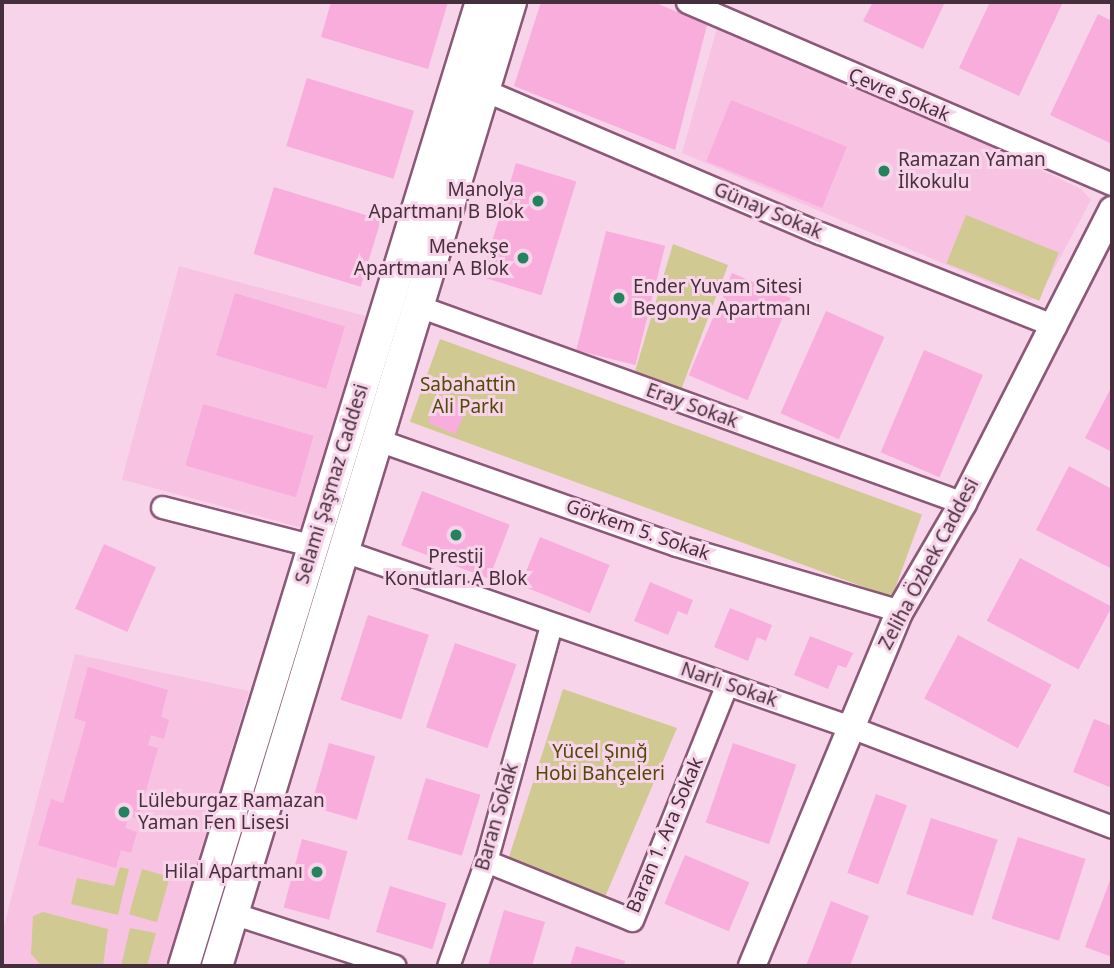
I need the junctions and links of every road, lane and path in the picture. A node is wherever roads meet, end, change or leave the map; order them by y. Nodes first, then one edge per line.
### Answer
1 (481, 2) edge
2 (511, 2) edge
3 (687, 2) edge
4 (484, 90) junction
5 (1112, 184) edge
6 (1112, 210) edge
7 (421, 307) junction
8 (1055, 326) junction
9 (378, 440) junction
10 (963, 503) junction
11 (162, 507) dead end
12 (314, 546) junction
13 (344, 551) junction
14 (900, 611) junction
15 (551, 625) junction
16 (727, 684) junction
17 (848, 726) junction
18 (1112, 827) edge
19 (486, 861) junction
20 (232, 913) junction
21 (184, 966) edge
22 (217, 966) edge
23 (395, 966) edge
24 (448, 966) edge
25 (752, 966) edge

1 - 12 main road, Selami Şaşmaz Caddesi
2 - 4 main road, Selami Şaşmaz Caddesi
3 - 5 street, Çevre Sokak
4 - 7 main road, Selami Şaşmaz Caddesi
4 - 8 street, Günay Sokak
6 - 8 street, Zeliha Özbek Caddesi
7 - 9 main road, Selami Şaşmaz Caddesi
7 - 10 street, Eray Sokak
8 - 10 street, Zeliha Özbek Caddesi
9 - 13 main road, Selami Şaşmaz Caddesi
9 - 14 street, Görkem 5. Sokak
10 - 14 street, Zeliha Özbek Caddesi
11 - 12 street
12 - 13 main road
12 - 21 main road, Selami Şaşmaz Caddesi
13 - 15 street, Narlı Sokak
13 - 20 main road, Selami Şaşmaz Caddesi
14 - 17 street, Zeliha Özbek Caddesi
15 - 16 street, Narlı Sokak
15 - 19 street, Baran Sokak
16 - 17 street, Narlı Sokak
16 - 19 street, Baran 1. Ara Sokak
17 - 18 street, Narlı Sokak
17 - 25 street, Zeliha Özbek Caddesi
19 - 24 street, Baran Sokak
20 - 22 main road, Selami Şaşmaz Caddesi
20 - 23 street

